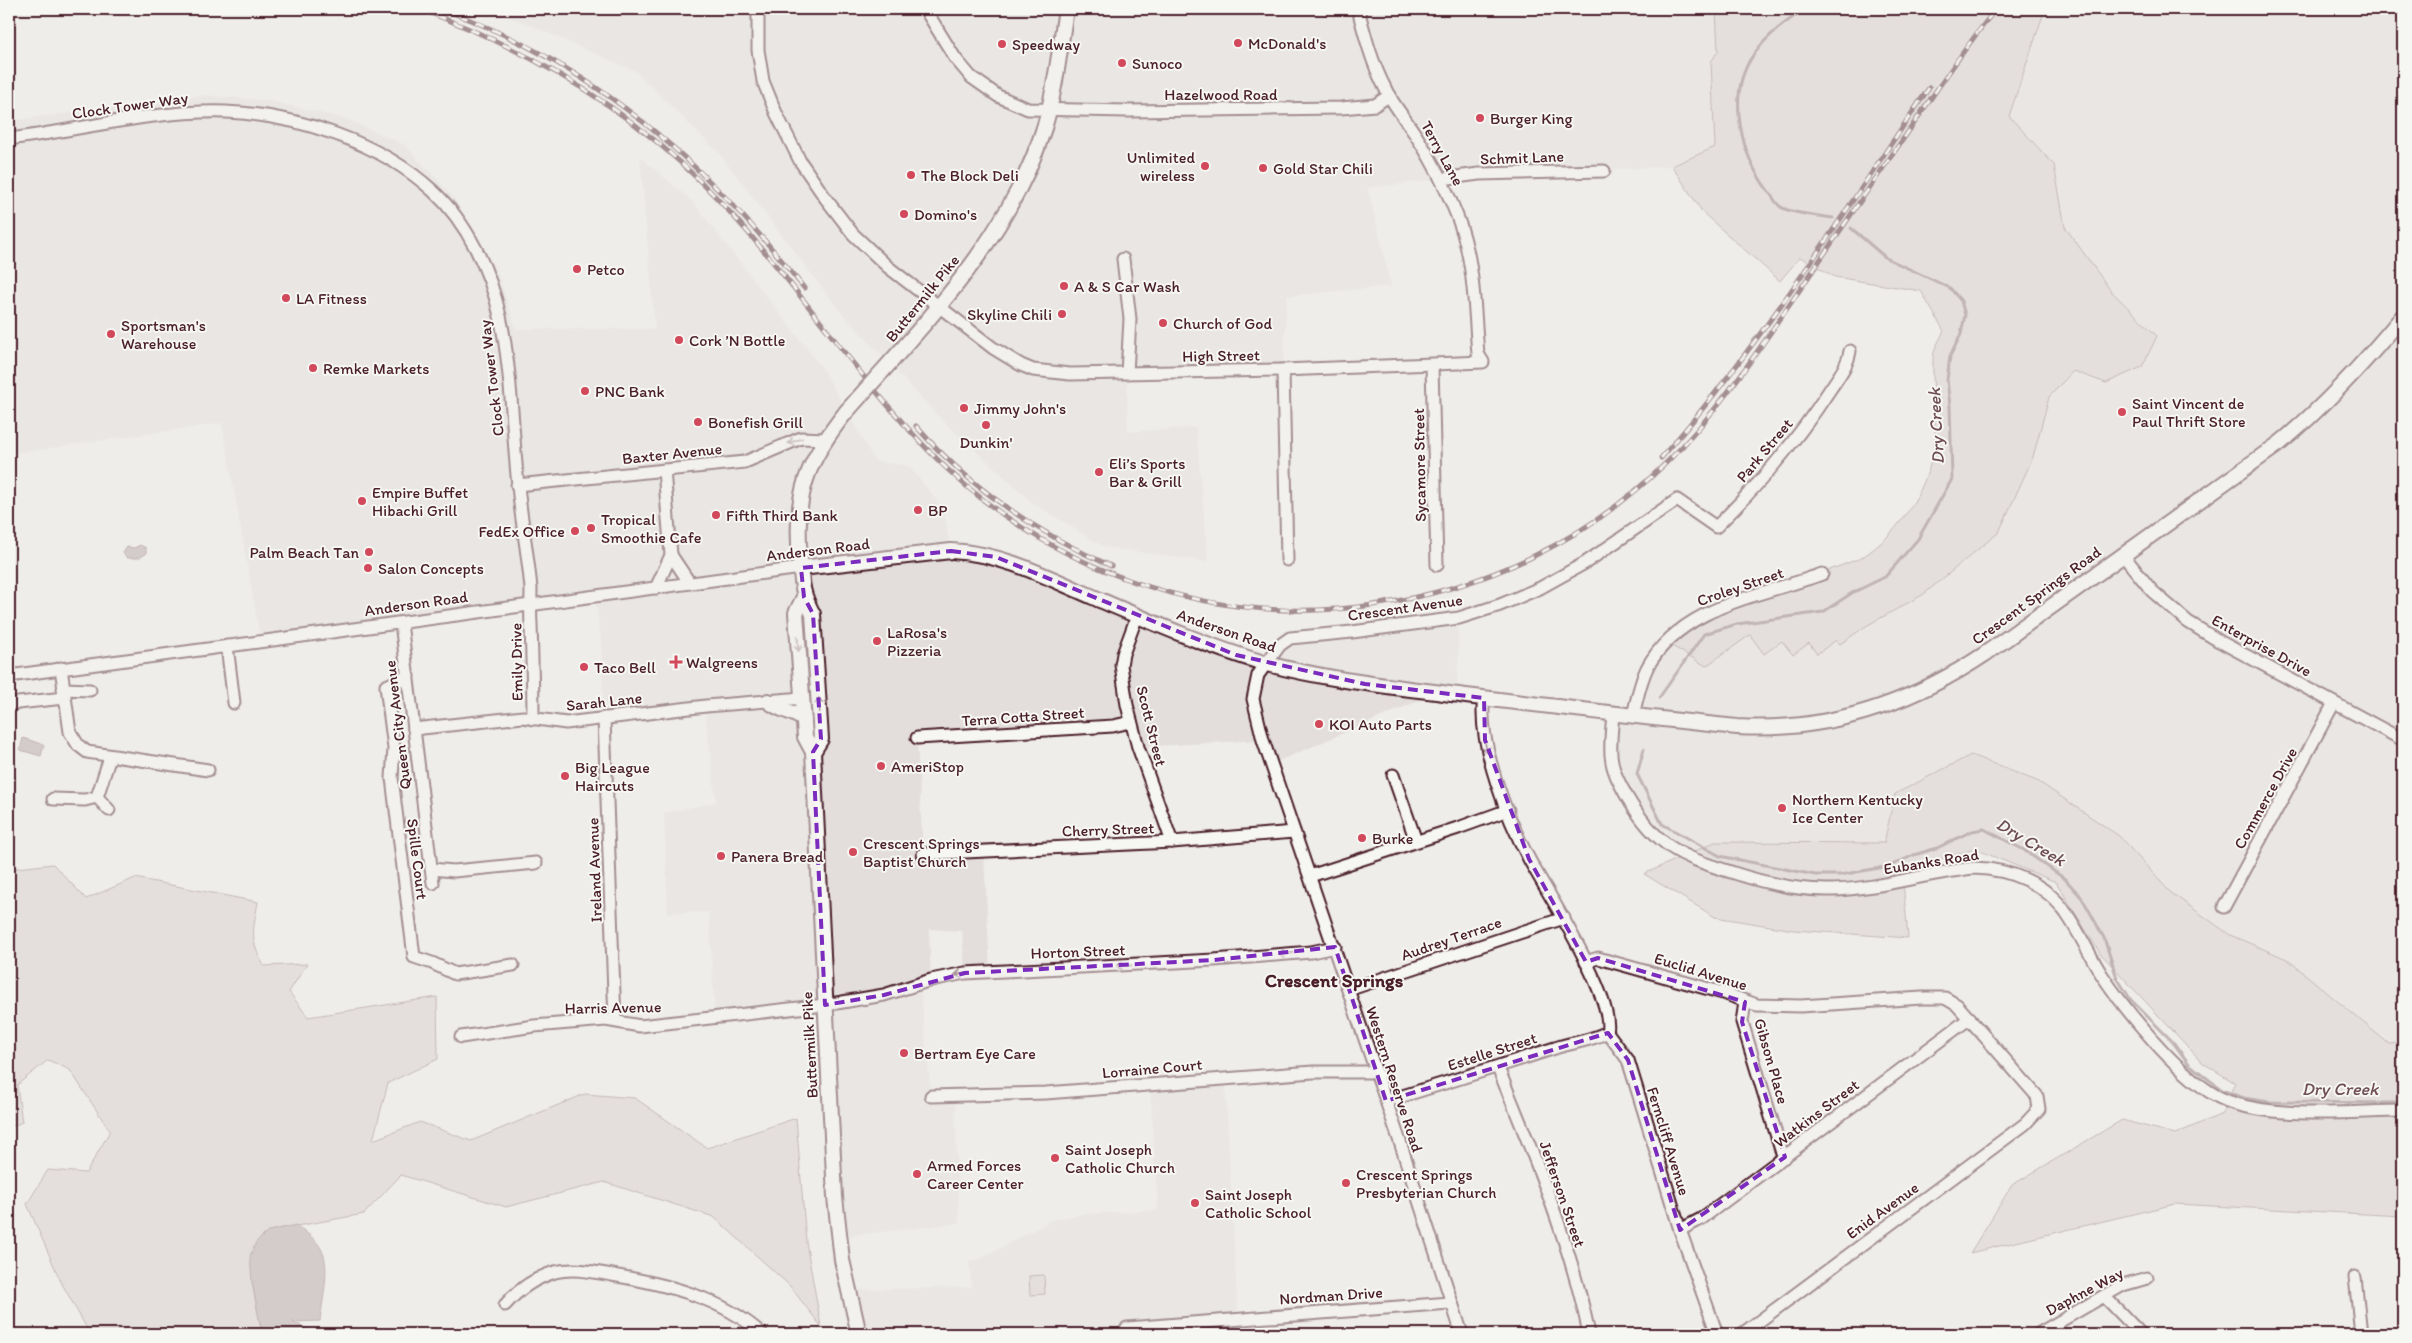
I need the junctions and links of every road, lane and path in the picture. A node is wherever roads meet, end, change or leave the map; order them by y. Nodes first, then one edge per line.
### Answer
1 (758, 9) edge
2 (925, 9) edge
3 (1066, 9) edge
4 (1358, 9) edge
5 (1390, 95) junction
6 (1049, 108) junction
7 (9, 139) edge
8 (1604, 171) dead end
9 (1441, 179) junction
10 (1123, 259) dead end
11 (939, 304) junction
12 (2403, 316) edge
13 (1475, 321) joint
14 (1850, 351) dead end
15 (1432, 365) junction
16 (1283, 370) junction
17 (1127, 373) junction
18 (825, 438) junction
19 (664, 470) junction
20 (518, 484) junction
21 (1680, 501) joint
22 (671, 555) junction
23 (2123, 555) junction
24 (1287, 560) dead end
25 (1437, 565) dead end
26 (801, 568) junction
27 (1822, 574) dead end
28 (690, 582) junction
29 (656, 588) junction
30 (804, 597) junction
31 (531, 605) junction
32 (1137, 616) junction
33 (401, 623) junction
34 (227, 646) junction
35 (1266, 664) junction
36 (61, 668) junction
37 (9, 676) edge
38 (408, 676) junction
39 (90, 690) dead end
40 (64, 694) junction
41 (803, 698) junction
42 (1484, 698) junction
43 (768, 701) junction
44 (234, 703) dead end
45 (2334, 703) junction
46 (9, 704) edge
47 (1613, 714) junction
48 (1633, 715) junction
49 (533, 718) junction
50 (604, 718) junction
51 (804, 720) junction
52 (1131, 722) junction
53 (414, 729) junction
54 (917, 738) dead end
55 (2403, 740) edge
56 (814, 752) junction
57 (110, 757) junction
58 (208, 770) dead end
59 (1393, 775) dead end
60 (97, 797) junction
61 (53, 799) dead end
62 (109, 810) dead end
63 (1508, 810) junction
64 (1294, 832) junction
65 (1416, 841) junction
66 (1172, 842) junction
67 (923, 854) dead end
68 (536, 863) dead end
69 (431, 869) junction
70 (1310, 876) junction
71 (433, 884) dead end
72 (2224, 907) dead end
73 (1564, 918) junction
74 (1334, 947) junction
75 (1586, 962) junction
76 (513, 966) dead end
77 (1348, 990) junction
78 (1746, 1002) junction
79 (825, 1004) junction
80 (1970, 1018) junction
81 (615, 1022) junction
82 (1607, 1032) junction
83 (461, 1037) dead end
84 (1498, 1068) junction
85 (1376, 1072) junction
86 (931, 1096) dead end
87 (1386, 1101) junction
88 (2039, 1110) joint
89 (2403, 1110) edge
90 (1785, 1156) junction
91 (1680, 1230) junction
92 (2355, 1277) dead end
93 (2147, 1278) dead end
94 (2104, 1296) junction
95 (1450, 1303) junction
96 (505, 1305) dead end
97 (2044, 1333) edge
98 (762, 1334) edge
99 (859, 1334) edge
100 (1124, 1334) edge
101 (1462, 1334) edge
102 (1589, 1334) edge
103 (1716, 1334) edge
104 (1742, 1334) edge
105 (2141, 1334) edge
106 (2361, 1334) edge

1 - 11 street, High Street
2 - 6 street, Hazelwood Road
3 - 6 main road, Buttermilk Pike
4 - 5 street, Terry Lane
5 - 6 street, Hazelwood Road
5 - 9 street, Terry Lane
6 - 11 main road, Buttermilk Pike
7 - 20 street, Clock Tower Way
8 - 9 street, Schmit Lane
9 - 13 street, Terry Lane
10 - 17 street
11 - 17 street, High Street
11 - 18 main road, Buttermilk Pike, bridge
12 - 23 main road, Crescent Springs Road
13 - 15 street, High Street
14 - 21 street, Park Street
15 - 16 street, High Street
15 - 25 street, Sycamore Street
16 - 17 street, High Street
16 - 24 street
18 -> 19 street, Baxter Avenue
18 - 26 main road, Buttermilk Pike
19 - 20 street, Baxter Avenue
19 - 22 street
20 - 31 street, Clock Tower Way
21 - 35 street, Crescent Avenue
22 - 28 street
22 - 29 street
23 - 45 street, Enterprise Drive
23 - 48 main road, Crescent Springs Road
26 - 28 street, Anderson Road
26 - 30 main road, Buttermilk Pike
26 - 32 main road, Anderson Road
27 - 48 street, Croley Street
28 - 29 street, Anderson Road
29 - 31 street, Anderson Road
30 -> 41 main road, Buttermilk Pike
56 -> 30 main road, Buttermilk Pike
31 - 33 street, Anderson Road
31 - 49 street, Emily Drive
32 - 35 main road, Anderson Road
32 - 52 street, Scott Street
33 - 34 street, Anderson Road
33 - 38 street, Queen City Avenue
34 - 36 street, Anderson Road
34 - 44 street
35 - 42 main road, Anderson Road
35 - 64 street, Western Reserve Road
36 - 37 street, Anderson Road
36 - 40 street
38 - 53 street, Queen City Avenue
38 - 76 street, Spille Court
39 - 40 street
40 - 46 street
40 - 57 street
41 - 43 street, Sarah Lane
41 - 51 main road, Buttermilk Pike
42 - 47 main road, Anderson Road
42 -> 63 street
43 - 50 street, Sarah Lane
43 - 51 main road
45 - 55 street, Enterprise Drive
45 - 72 street, Commerce Drive
47 - 48 main road, Crescent Springs Road
47 - 89 street, Eubanks Road
49 - 50 street, Sarah Lane
49 - 53 street, Sarah Lane
50 - 81 street, Ireland Avenue
51 - 56 main road, Buttermilk Pike
52 - 54 street, Terra Cotta Street
52 - 66 street, Scott Street
53 - 69 street, Queen City Avenue
56 - 79 main road, Buttermilk Pike
57 - 58 street
57 - 60 street
59 - 65 street
60 - 61 street
60 - 62 street
63 - 65 street
63 - 73 street
64 - 66 street, Cherry Street
64 - 70 street, Western Reserve Road
65 - 70 street
66 - 67 street, Cherry Street
68 - 69 street
69 - 71 street, Queen City Avenue
70 - 74 street, Western Reserve Road
73 - 75 street
73 - 77 street, Audrey Terrace
74 - 77 street, Western Reserve Road
74 -> 79 street, Horton Street
75 - 78 street, Euclid Avenue
75 - 82 street, Ferncliff Avenue
77 - 85 street, Western Reserve Road
78 - 80 street, Euclid Avenue
78 - 90 street, Gibson Place
79 - 81 street, Harris Avenue
79 - 99 main road, Buttermilk Pike
80 - 88 street, Euclid Avenue
80 - 90 street, Watkins Street
81 - 83 street, Harris Avenue
82 - 84 street, Estelle Street
82 - 91 street, Ferncliff Avenue
84 - 87 street, Estelle Street
84 - 102 street, Jefferson Street
85 - 86 street, Lorraine Court
85 - 87 street, Western Reserve Road
87 - 95 street, Western Reserve Road
88 - 104 street, Enid Avenue
90 - 91 street, Watkins Street
91 - 103 street, Ferncliff Avenue
92 - 106 street
93 - 94 street, Daphne Way
94 - 97 street, Daphne Way
94 - 105 street
95 - 100 street, Nordman Drive
95 - 101 street, Western Reserve Road
96 - 98 street

